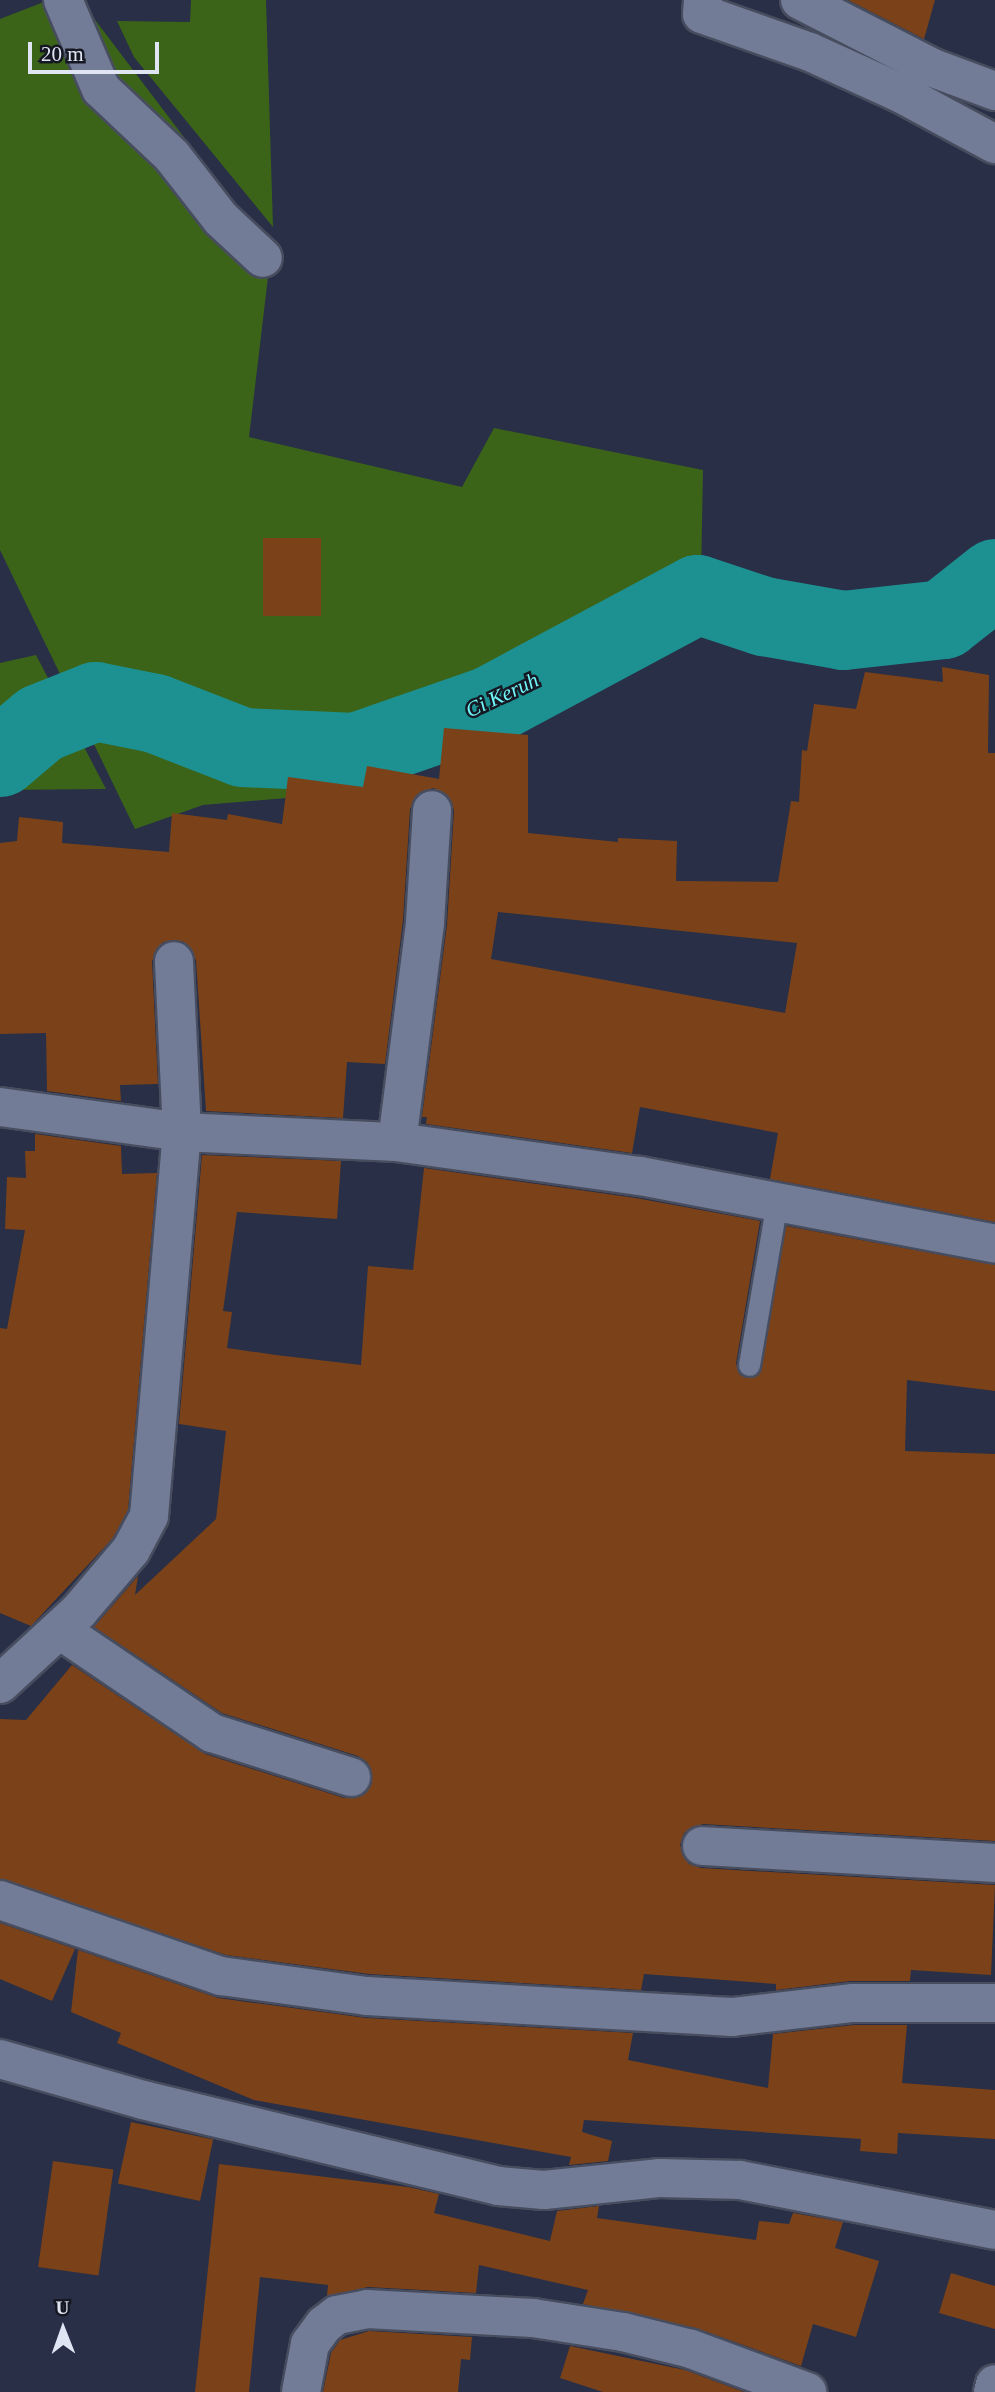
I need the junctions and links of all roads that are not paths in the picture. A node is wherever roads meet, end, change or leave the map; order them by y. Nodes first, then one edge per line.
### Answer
1 (63, 0) edge
2 (800, 0) edge
3 (703, 4) edge
4 (995, 91) edge
5 (995, 144) edge
6 (263, 258) dead end
7 (432, 810) dead end
8 (174, 961) dead end
9 (0, 1107) edge
10 (182, 1132) junction
11 (397, 1142) junction
12 (776, 1202) junction
13 (995, 1244) edge
14 (749, 1365) dead end
15 (60, 1630) junction
16 (0, 1684) edge
17 (351, 1777) dead end
18 (702, 1846) dead end
19 (995, 1863) edge
20 (0, 1900) edge
21 (995, 2003) edge
22 (0, 2059) edge
23 (995, 2230) edge
24 (995, 2384) edge
25 (302, 2392) edge
26 (807, 2392) edge
27 (993, 2392) edge

1 - 6 street
2 - 4 street
3 - 5 street
7 - 11 street
8 - 10 street
9 - 10 street
10 - 11 street
10 - 15 street
11 - 12 street
12 - 13 street
12 - 14 lane
15 - 16 street
15 - 17 street
18 - 19 street
20 - 21 street
22 - 23 street
24 - 27 street
25 - 26 street

